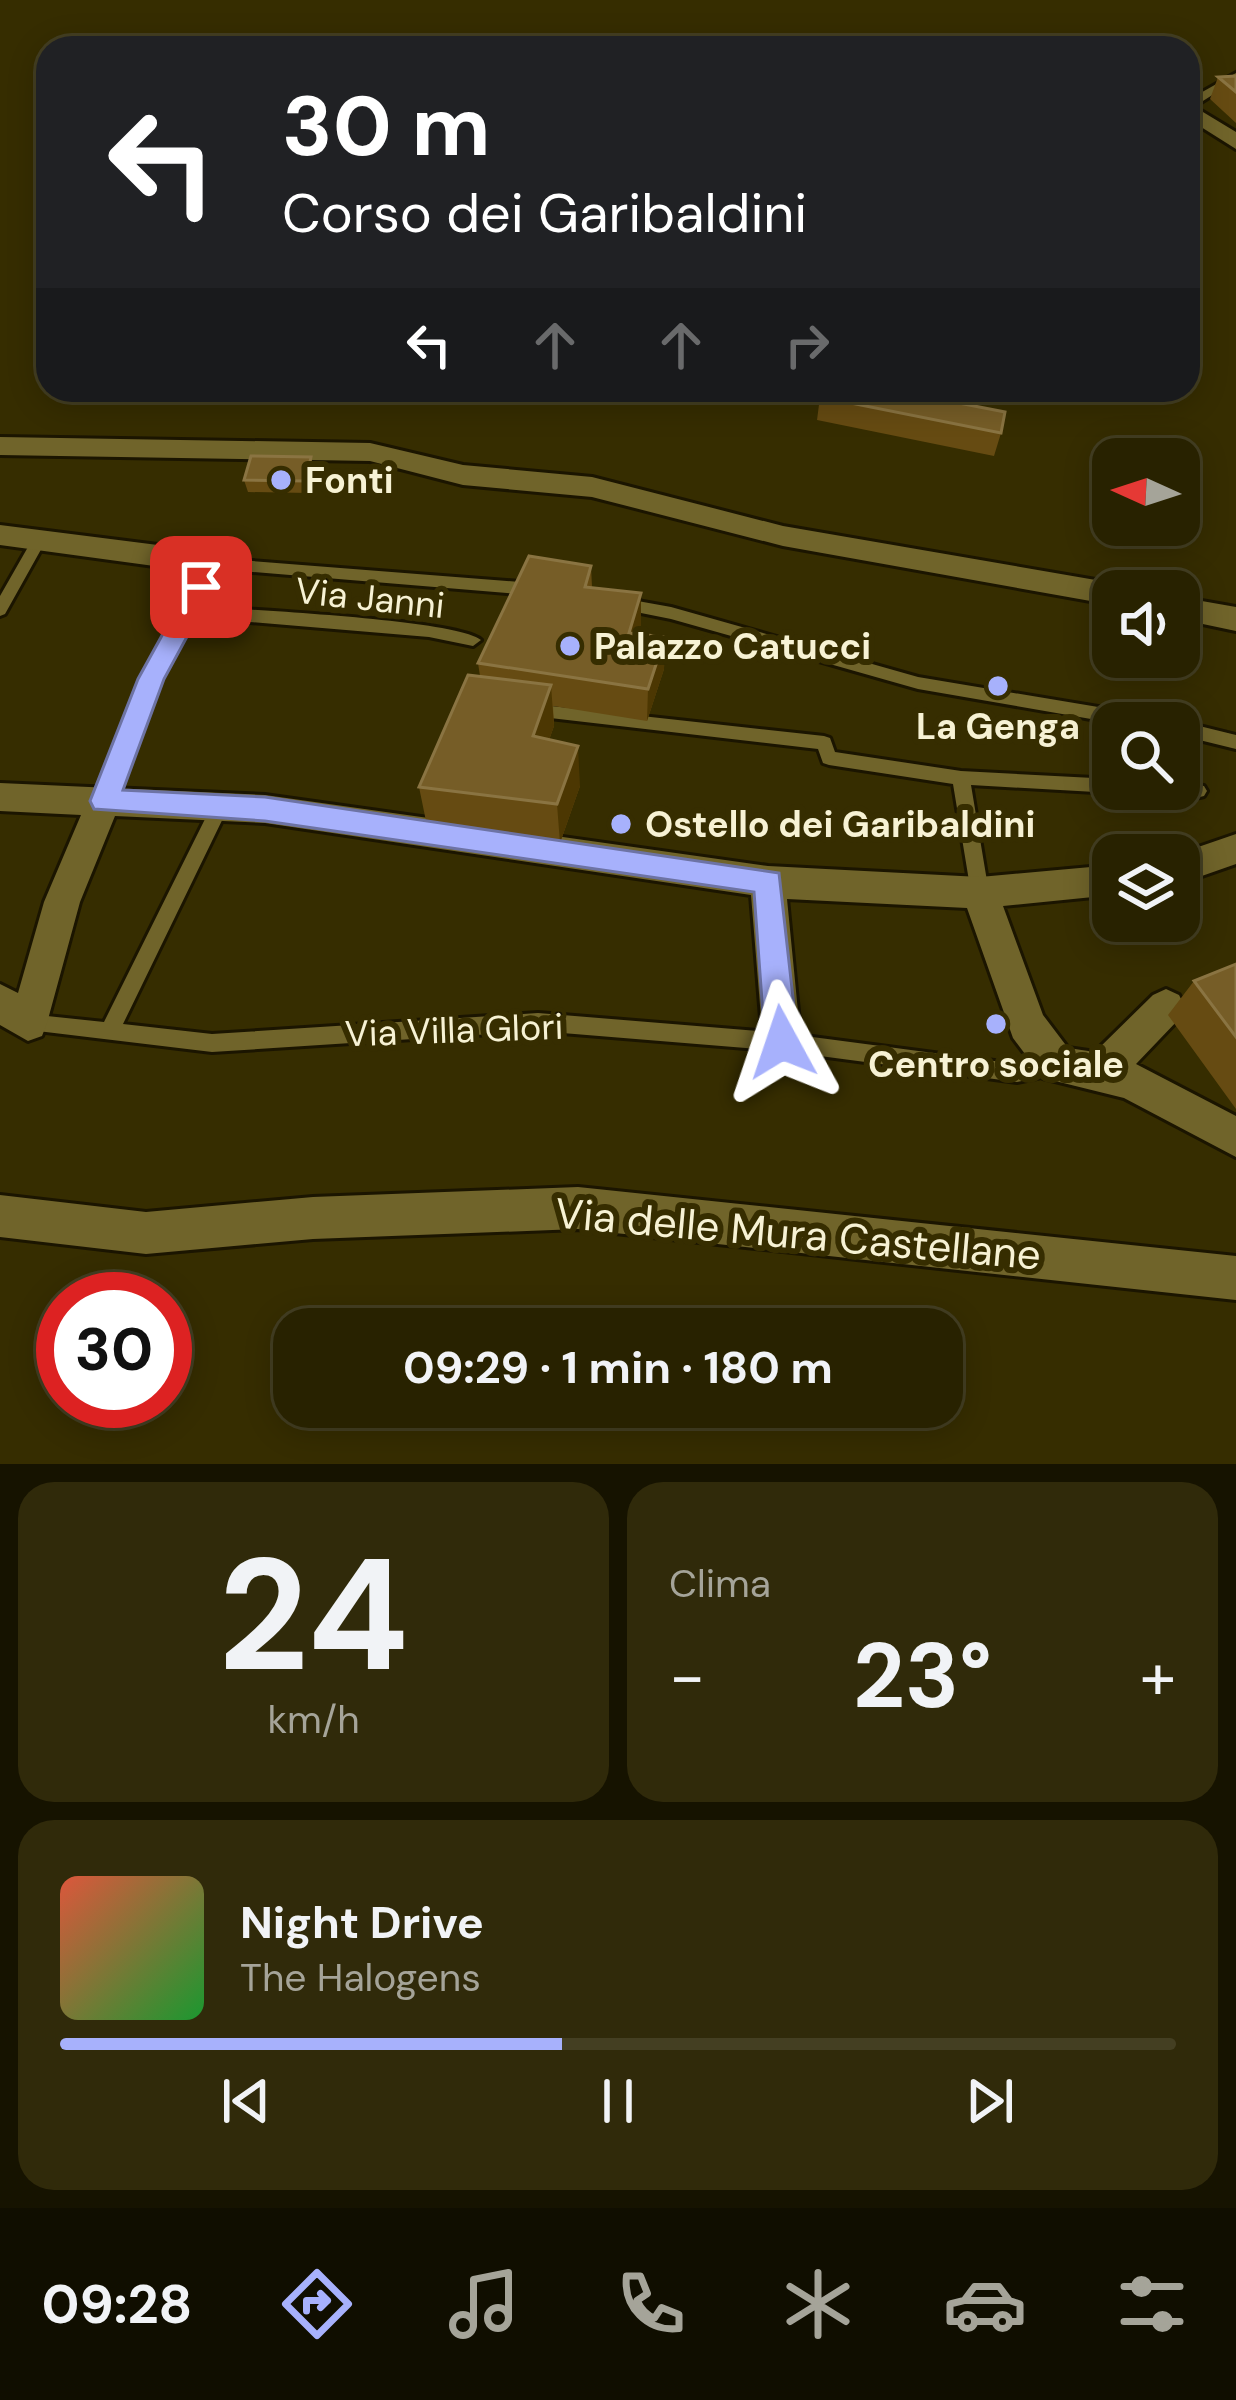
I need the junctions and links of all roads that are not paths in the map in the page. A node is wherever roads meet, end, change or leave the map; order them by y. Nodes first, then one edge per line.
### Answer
1 (1236, 76) edge
2 (1200, 98) edge
3 (1200, 116) edge
4 (1236, 142) edge
5 (0, 446) edge
6 (0, 536) edge
7 (41, 538) junction
8 (213, 563) junction
9 (532, 589) edge
10 (1092, 590) edge
11 (601, 601) edge
12 (0, 610) edge
13 (188, 611) junction
14 (1200, 612) edge
15 (1236, 619) edge
16 (473, 640) dead end
17 (521, 708) edge
18 (1092, 713) edge
19 (1200, 733) edge
20 (1236, 742) edge
21 (961, 778) junction
22 (1092, 785) edge
23 (0, 797) edge
24 (104, 801) junction
25 (220, 806) junction
26 (1236, 849) edge
27 (1200, 862) edge
28 (768, 882) junction
29 (1092, 882) edge
30 (980, 893) junction
31 (1175, 1003) dead end
32 (14, 1012) edge
33 (110, 1032) junction
34 (782, 1042) junction
35 (1049, 1055) junction
36 (1105, 1069) junction
37 (1221, 1129) edge
38 (0, 1216) edge
39 (1236, 1278) edge

1 - 2 lane
3 - 4 street
5 - 10 street
6 - 7 street
7 - 8 street
7 - 12 lane
8 - 9 lane
8 - 13 lane
11 - 18 lane
13 - 16 lane, Via Janni
13 - 24 lane
14 - 15 street
17 - 21 lane
19 - 20 lane
21 - 22 lane
21 - 30 lane
23 - 24 street
24 - 25 street
24 - 32 street
25 - 28 street
25 - 33 lane
26 - 27 street
28 - 30 street
28 - 34 street
29 - 30 street
30 - 35 street
31 - 36 street
32 - 33 lane, Via Villa Glori
33 - 34 lane, Via Villa Glori
34 - 35 lane, Via Villa Glori
35 - 36 street
36 - 37 street
38 - 39 street, Via delle Mura Castellane

